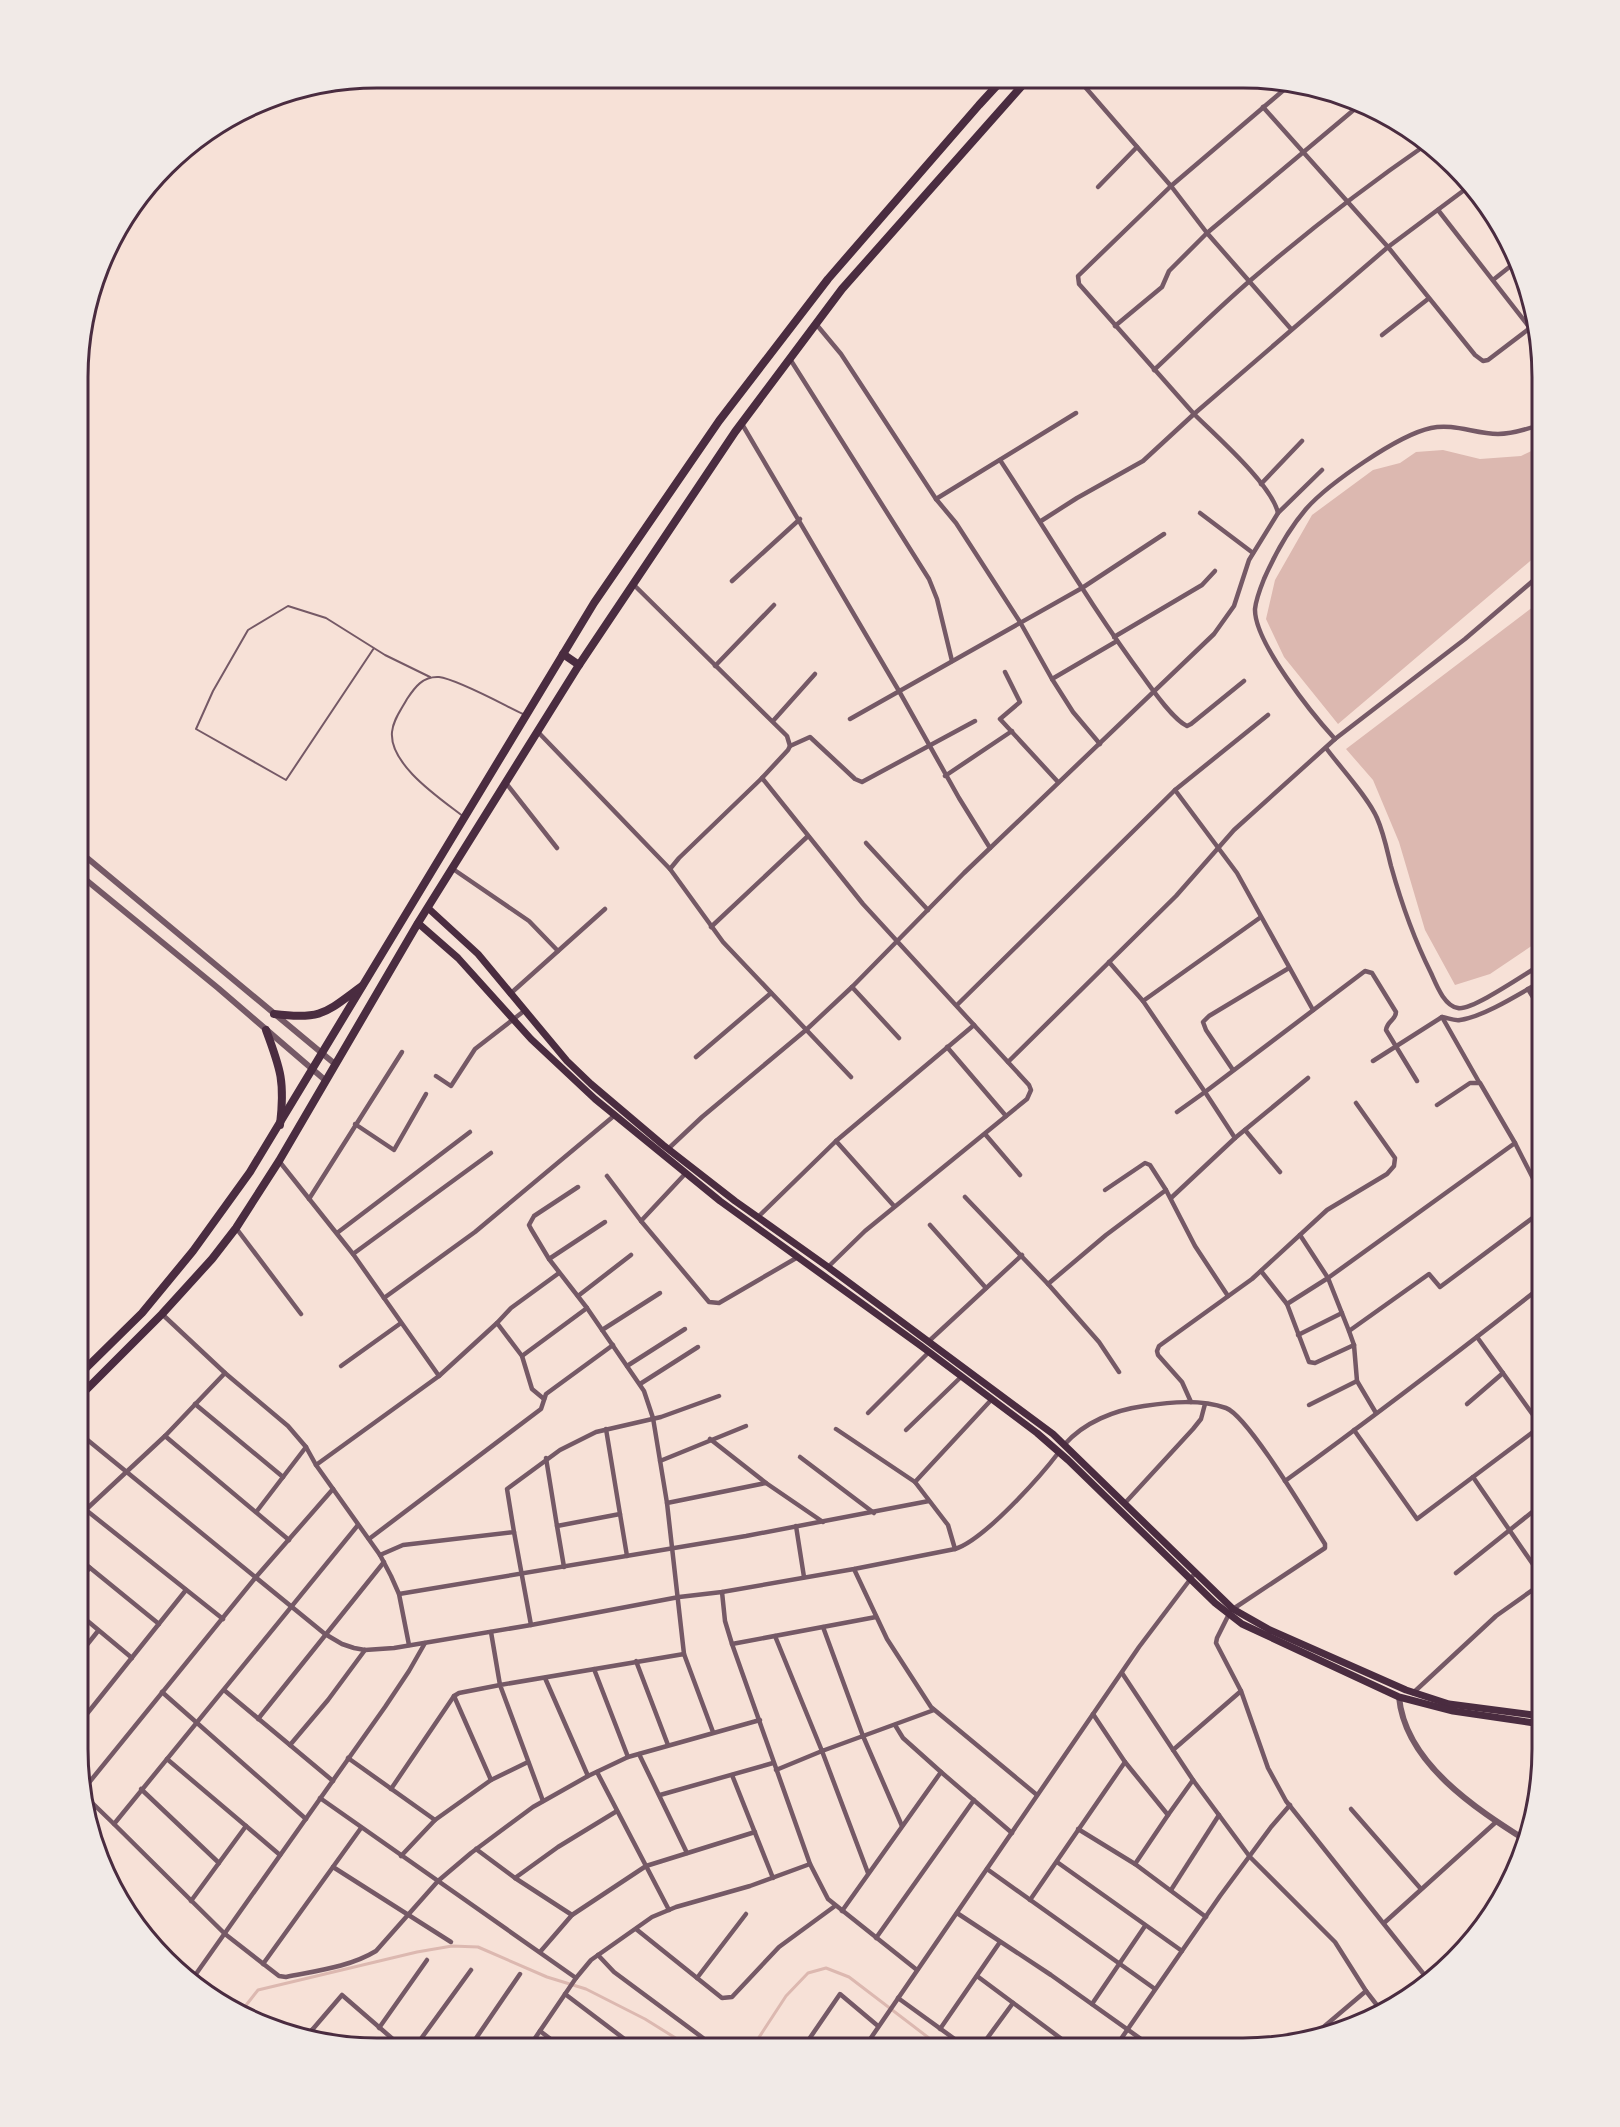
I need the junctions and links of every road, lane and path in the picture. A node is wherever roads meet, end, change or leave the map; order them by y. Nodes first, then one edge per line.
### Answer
1 (994, 88) edge
2 (1020, 88) edge
3 (1086, 88) edge
4 (1282, 91) edge
5 (1263, 108) junction
6 (1354, 110) edge
7 (1137, 147) junction
8 (1420, 149) edge
9 (1305, 153) junction
10 (1171, 186) junction
11 (1098, 187) dead end
12 (1464, 191) edge
13 (1347, 202) junction
14 (1438, 210) junction
15 (1207, 233) junction
16 (1388, 247) junction
17 (1510, 267) edge
18 (1493, 280) junction
19 (1250, 281) junction
20 (1428, 299) junction
21 (1525, 317) edge
22 (816, 324) junction
23 (1115, 326) junction
24 (1291, 329) junction
25 (1528, 330) edge
26 (1382, 335) dead end
27 (790, 359) junction
28 (1154, 370) junction
29 (1076, 413) dead end
30 (1194, 414) junction
31 (742, 423) junction
32 (1532, 427) edge
33 (1302, 441) dead end
34 (1000, 460) junction
35 (1322, 470) dead end
36 (1261, 484) junction
37 (936, 499) junction
38 (1200, 513) dead end
39 (1278, 513) junction
40 (800, 519) junction
41 (1041, 521) junction
42 (1164, 534) dead end
43 (1253, 553) junction
44 (1215, 571) dead end
45 (732, 581) dead end
46 (1532, 582) edge
47 (632, 584) junction
48 (1082, 588) junction
49 (774, 605) dead end
50 (1020, 622) junction
51 (1116, 639) junction
52 (374, 648) junction
53 (563, 654) junction
54 (952, 661) junction
55 (579, 665) junction
56 (715, 666) junction
57 (1005, 672) dead end
58 (815, 674) dead end
59 (430, 677) junction
60 (1052, 679) junction
61 (1244, 681) dead end
62 (899, 691) junction
63 (1154, 691) junction
64 (1268, 715) dead end
65 (526, 716) junction
66 (850, 719) dead end
67 (773, 721) junction
68 (975, 721) dead end
69 (1012, 731) junction
70 (538, 732) junction
71 (1335, 739) junction
72 (1100, 744) junction
73 (790, 746) junction
74 (929, 747) junction
75 (1326, 748) junction
76 (945, 776) junction
77 (762, 778) junction
78 (1058, 782) junction
79 (506, 783) junction
80 (1175, 790) junction
81 (464, 817) junction
82 (808, 836) junction
83 (866, 843) dead end
84 (1217, 847) junction
85 (557, 848) dead end
86 (990, 848) junction
87 (88, 859) edge
88 (453, 868) junction
89 (670, 869) junction
90 (88, 882) edge
91 (428, 908) junction
92 (605, 909) dead end
93 (928, 910) junction
94 (1262, 917) junction
95 (418, 923) junction
96 (711, 927) junction
97 (898, 940) junction
98 (558, 951) junction
99 (1109, 962) junction
100 (1289, 968) junction
101 (1532, 970) edge
102 (362, 986) junction
103 (852, 987) junction
104 (1532, 987) edge
105 (1528, 989) junction
106 (771, 993) junction
107 (510, 994) junction
108 (1532, 996) edge
109 (1143, 1001) junction
110 (957, 1005) junction
111 (1313, 1010) junction
112 (524, 1011) junction
113 (274, 1014) junction
114 (1442, 1017) junction
115 (513, 1020) junction
116 (974, 1025) junction
117 (266, 1030) junction
118 (806, 1030) junction
119 (899, 1038) dead end
120 (1395, 1046) junction
121 (947, 1047) junction
122 (402, 1052) dead end
123 (322, 1054) junction
124 (696, 1057) dead end
125 (1373, 1061) dead end
126 (1008, 1062) junction
127 (335, 1064) junction
128 (313, 1070) junction
129 (1233, 1070) junction
130 (436, 1076) dead end
131 (851, 1077) dead end
132 (1308, 1078) dead end
133 (325, 1080) junction
134 (1417, 1081) dead end
135 (1480, 1083) junction
136 (1205, 1092) junction
137 (426, 1095) dead end
138 (1356, 1103) dead end
139 (1437, 1105) dead end
140 (1177, 1112) dead end
141 (615, 1115) junction
142 (1006, 1116) junction
143 (355, 1124) junction
144 (280, 1125) junction
145 (1245, 1130) junction
146 (470, 1132) dead end
147 (985, 1134) junction
148 (1235, 1138) junction
149 (836, 1141) junction
150 (1515, 1143) junction
151 (667, 1149) junction
152 (491, 1153) dead end
153 (279, 1161) junction
154 (1280, 1172) dead end
155 (686, 1174) junction
156 (1020, 1175) dead end
157 (608, 1176) dead end
158 (1532, 1176) edge
159 (578, 1187) dead end
160 (1105, 1190) dead end
161 (1166, 1190) junction
162 (965, 1197) dead end
163 (1171, 1198) junction
164 (309, 1199) junction
165 (894, 1206) junction
166 (758, 1217) junction
167 (1532, 1218) edge
168 (642, 1221) junction
169 (605, 1222) dead end
170 (930, 1225) dead end
171 (236, 1228) junction
172 (337, 1233) junction
173 (1300, 1235) junction
174 (353, 1254) junction
175 (1022, 1255) junction
176 (631, 1256) dead end
177 (798, 1257) junction
178 (549, 1259) junction
179 (828, 1267) junction
180 (1261, 1271) junction
181 (559, 1273) junction
182 (1328, 1278) junction
183 (1048, 1284) junction
184 (986, 1288) junction
185 (660, 1293) dead end
186 (1532, 1294) edge
187 (578, 1296) junction
188 (1228, 1296) junction
189 (384, 1299) junction
190 (1287, 1304) junction
191 (587, 1308) junction
192 (1342, 1313) junction
193 (162, 1314) junction
194 (301, 1314) dead end
195 (402, 1323) junction
196 (497, 1323) junction
197 (685, 1329) dead end
198 (602, 1330) junction
199 (1349, 1331) junction
200 (1298, 1335) junction
201 (1477, 1337) junction
202 (928, 1342) junction
203 (612, 1345) junction
204 (1354, 1345) junction
205 (698, 1347) dead end
206 (929, 1352) junction
207 (522, 1356) junction
208 (88, 1366) edge
209 (341, 1366) dead end
210 (627, 1366) junction
211 (1119, 1372) dead end
212 (225, 1373) junction
213 (1503, 1373) junction
214 (439, 1376) junction
215 (962, 1376) junction
216 (1357, 1381) junction
217 (640, 1383) junction
218 (88, 1388) edge
219 (719, 1396) dead end
220 (544, 1399) junction
221 (992, 1399) junction
222 (1191, 1402) junction
223 (195, 1404) junction
224 (1205, 1404) junction
225 (1467, 1404) dead end
226 (1309, 1405) dead end
227 (868, 1413) dead end
228 (1376, 1413) junction
229 (1532, 1413) edge
230 (653, 1418) junction
231 (746, 1426) dead end
232 (606, 1429) junction
233 (836, 1429) dead end
234 (906, 1430) dead end
235 (1354, 1430) junction
236 (1532, 1433) edge
237 (165, 1436) junction
238 (710, 1439) junction
239 (88, 1440) edge
240 (1064, 1445) junction
241 (306, 1447) junction
242 (1059, 1452) junction
243 (800, 1457) dead end
244 (546, 1458) junction
245 (660, 1461) junction
246 (316, 1465) junction
247 (127, 1472) junction
248 (283, 1477) junction
249 (1473, 1477) junction
250 (1285, 1481) junction
251 (915, 1482) junction
252 (766, 1483) junction
253 (333, 1489) junction
254 (928, 1501) junction
255 (667, 1503) junction
256 (1125, 1503) junction
257 (88, 1508) edge
258 (256, 1511) junction
259 (88, 1512) edge
260 (1532, 1512) edge
261 (874, 1513) junction
262 (620, 1514) junction
263 (823, 1522) junction
264 (358, 1525) junction
265 (557, 1526) junction
266 (796, 1526) junction
267 (1510, 1529) junction
268 (514, 1532) junction
269 (369, 1539) junction
270 (289, 1540) junction
271 (672, 1548) junction
272 (955, 1549) junction
273 (380, 1556) junction
274 (627, 1556) junction
275 (384, 1562) junction
276 (1532, 1562) edge
277 (564, 1567) junction
278 (90, 1568) edge
279 (854, 1569) junction
280 (522, 1573) junction
281 (1456, 1573) dead end
282 (1192, 1575) junction
283 (256, 1577) junction
284 (804, 1577) junction
285 (186, 1590) junction
286 (1532, 1590) edge
287 (722, 1592) junction
288 (399, 1594) junction
289 (679, 1597) junction
290 (292, 1607) junction
291 (1231, 1612) junction
292 (876, 1617) junction
293 (223, 1618) junction
294 (88, 1621) edge
295 (159, 1624) junction
296 (531, 1625) junction
297 (823, 1627) junction
298 (99, 1630) junction
299 (491, 1632) junction
300 (325, 1634) junction
301 (775, 1636) junction
302 (425, 1643) junction
303 (88, 1644) edge
304 (732, 1644) junction
305 (410, 1645) junction
306 (365, 1650) junction
307 (684, 1654) junction
308 (132, 1658) junction
309 (636, 1661) junction
310 (594, 1668) junction
311 (1122, 1672) junction
312 (545, 1677) junction
313 (500, 1685) junction
314 (224, 1690) junction
315 (1241, 1690) junction
316 (162, 1692) junction
317 (1413, 1693) junction
318 (454, 1696) junction
319 (1399, 1697) junction
320 (934, 1710) junction
321 (88, 1712) edge
322 (1093, 1714) junction
323 (1532, 1715) edge
324 (258, 1719) junction
325 (760, 1720) junction
326 (197, 1722) junction
327 (1532, 1723) edge
328 (895, 1725) junction
329 (713, 1732) junction
330 (863, 1736) junction
331 (290, 1745) junction
332 (668, 1745) junction
333 (1173, 1750) junction
334 (822, 1751) junction
335 (639, 1754) junction
336 (628, 1757) junction
337 (348, 1758) junction
338 (167, 1759) junction
339 (528, 1762) junction
340 (1125, 1762) junction
341 (773, 1763) junction
342 (776, 1770) junction
343 (597, 1772) junction
344 (941, 1772) junction
345 (732, 1775) junction
346 (588, 1776) junction
347 (333, 1780) junction
348 (491, 1780) junction
349 (1193, 1780) junction
350 (90, 1781) edge
351 (391, 1789) junction
352 (141, 1790) junction
353 (660, 1795) junction
354 (1037, 1796) junction
355 (320, 1798) junction
356 (974, 1800) junction
357 (543, 1801) junction
358 (94, 1804) edge
359 (1290, 1805) junction
360 (1351, 1809) dead end
361 (617, 1811) junction
362 (1168, 1815) junction
363 (1219, 1815) junction
364 (306, 1819) junction
365 (435, 1820) junction
366 (1496, 1822) junction
367 (114, 1824) junction
368 (246, 1826) junction
369 (902, 1826) junction
370 (361, 1828) junction
371 (1077, 1829) junction
372 (754, 1832) junction
373 (1012, 1833) junction
374 (1518, 1836) edge
375 (476, 1849) junction
376 (687, 1853) junction
377 (280, 1855) junction
378 (401, 1856) junction
379 (1250, 1857) junction
380 (1057, 1862) junction
381 (219, 1863) junction
382 (810, 1864) junction
383 (1135, 1864) junction
384 (646, 1866) junction
385 (333, 1867) junction
386 (987, 1869) junction
387 (868, 1873) junction
388 (515, 1878) junction
389 (773, 1878) junction
390 (438, 1881) junction
391 (1421, 1889) junction
392 (1171, 1890) junction
393 (1030, 1900) junction
394 (192, 1901) junction
395 (835, 1906) junction
396 (669, 1910) junction
397 (842, 1911) junction
398 (957, 1913) junction
399 (746, 1914) dead end
400 (409, 1915) junction
401 (572, 1915) junction
402 (1206, 1917) junction
403 (1383, 1923) junction
404 (1145, 1926) junction
405 (636, 1929) junction
406 (225, 1934) junction
407 (876, 1938) junction
408 (451, 1942) dead end
409 (1000, 1942) junction
410 (1182, 1951) junction
411 (540, 1952) junction
412 (598, 1955) junction
413 (427, 1960) dead end
414 (1120, 1963) junction
415 (263, 1964) junction
416 (471, 1970) dead end
417 (917, 1970) junction
418 (520, 1974) dead end
419 (196, 1975) edge
420 (1424, 1975) edge
421 (977, 1976) junction
422 (697, 1978) junction
423 (574, 1980) junction
424 (1155, 1989) junction
425 (1366, 1991) junction
426 (567, 1992) junction
427 (898, 1998) junction
428 (1013, 2003) junction
429 (1092, 2004) junction
430 (1377, 2006) edge
431 (878, 2026) junction
432 (1323, 2027) edge
433 (379, 2028) junction
434 (1128, 2028) junction
435 (940, 2029) junction
436 (312, 2030) edge
437 (540, 2031) junction
438 (391, 2038) edge
439 (422, 2038) edge
440 (476, 2038) edge
441 (535, 2038) edge
442 (549, 2038) edge
443 (625, 2038) edge
444 (703, 2038) dead end
445 (810, 2038) edge
446 (870, 2038) edge
447 (953, 2038) edge
448 (987, 2038) edge
449 (1061, 2038) edge
450 (1121, 2038) edge
451 (1141, 2038) edge

1 - 53 main road
2 - 22 main road
3 - 7 street
4 - 5 street
5 - 9 street
5 - 10 street
6 - 9 street
7 - 10 street
7 - 11 street
8 - 13 street
9 - 13 street
9 - 15 street
10 - 15 street
10 - 23 street
12 - 14 street
13 - 16 street
13 - 19 street
14 - 16 street
14 - 18 street
15 - 19 street
15 - 23 street
16 - 20 street
16 - 24 street
17 - 18 street
18 - 21 street
19 - 24 street
19 - 28 street
20 - 25 street
20 - 26 street
22 - 27 main road
22 - 37 street
23 - 28 street
24 - 30 street
27 - 31 main road
27 - 54 street
28 - 30 street
29 - 34 street
30 - 36 street
30 - 41 street
31 - 40 street
31 - 47 main road
32 - 71 street
33 - 36 street
34 - 37 street
34 - 41 street
35 - 39 street
36 - 39 street
37 - 50 street
38 - 43 street
39 - 43 street
40 - 45 street
40 - 62 street
41 - 48 street
42 - 48 street
43 - 63 street
44 - 51 street
46 - 71 street
47 - 55 main road
47 - 56 street
48 - 50 street
48 - 51 street
49 - 56 street
50 - 54 street
50 - 60 street
51 - 60 street
51 - 63 street
52 - 52 lane
52 - 59 lane
53 - 55 main road
53 - 65 main road
54 - 62 street
55 - 70 main road
56 - 67 street
57 - 69 street
58 - 67 street
59 - 65 lane
59 - 81 lane
60 - 72 street
61 - 63 street
62 - 66 street
62 - 74 street
63 - 72 street
64 - 80 street
65 - 81 main road
67 - 73 street
68 - 74 street
69 - 76 street
69 - 78 street
70 - 79 main road
70 - 89 street
71 - 75 street
72 - 78 street
73 - 74 street
73 - 77 street
74 - 76 street
75 - 84 street
75 - 101 street
76 - 86 street
77 - 82 street
77 - 89 street
78 - 86 street
79 - 85 street
79 - 88 main road
80 - 84 street
80 - 110 street
81 - 102 main road
82 - 96 street
82 - 97 street
83 - 93 street
84 - 94 street
84 - 99 street
86 - 93 street
87 - 113 street
88 - 91 main road
88 - 98 street
89 - 96 street
90 - 117 street
91 - 95 main road
91 - 107 main road
92 - 98 street
93 - 97 street
94 - 100 street
94 - 109 street
95 - 115 main road
95 - 127 main road
96 - 106 street
97 - 103 street
97 - 110 street
98 - 107 street
99 - 109 street
99 - 126 street
100 - 111 street
100 - 129 street
102 - 113 main road
102 - 123 main road
103 - 118 street
103 - 119 street
104 - 105 street
105 - 108 street
105 - 114 street
106 - 118 street
106 - 124 street
107 - 112 main road
109 - 136 street
110 - 116 street
111 - 120 street
111 - 129 street
112 - 115 street
112 - 151 main road
113 - 123 street
114 - 120 street
114 - 135 street
115 - 130 street
115 - 141 main road
116 - 121 street
116 - 126 street
117 - 128 street
117 - 144 main road
118 - 131 street
118 - 151 street
120 - 125 street
120 - 134 street
121 - 142 street
121 - 149 street
122 - 143 street
123 - 127 street
123 - 128 main road
126 - 142 street
127 - 133 main road
128 - 133 street
128 - 144 main road
129 - 136 street
132 - 145 street
133 - 153 main road
135 - 139 street
135 - 150 street
136 - 140 street
136 - 148 street
137 - 143 street
138 - 173 street
141 - 155 main road
141 - 189 street
142 - 147 street
143 - 164 street
144 - 208 main road
145 - 148 street
145 - 154 street
146 - 172 street
147 - 156 street
147 - 165 street
148 - 163 street
149 - 165 street
149 - 166 street
150 - 158 street
150 - 182 street
151 - 166 main road
152 - 174 street
153 - 164 street
153 - 171 main road
155 - 168 street
155 - 177 main road
157 - 168 street
159 - 178 street
160 - 161 street
161 - 163 street
161 - 183 street
162 - 175 street
163 - 188 street
164 - 172 street
165 - 179 street
166 - 179 main road
167 - 199 street
168 - 177 street
169 - 178 street
170 - 184 street
171 - 193 main road
171 - 194 street
172 - 174 street
173 - 180 street
173 - 182 street
174 - 189 street
175 - 183 street
175 - 184 street
176 - 187 street
177 - 206 main road
178 - 181 street
179 - 202 main road
180 - 188 street
180 - 190 street
181 - 187 street
181 - 196 street
182 - 190 street
182 - 192 street
183 - 211 street
184 - 202 street
185 - 198 street
186 - 201 street
187 - 191 street
188 - 222 street
189 - 195 street
190 - 200 street
191 - 198 street
191 - 207 street
192 - 199 street
192 - 200 street
193 - 212 street
193 - 218 main road
195 - 209 street
195 - 214 street
196 - 207 street
196 - 214 street
197 - 210 street
198 - 203 street
199 - 204 street
200 - 204 street
201 - 213 street
201 - 228 street
202 - 240 main road
203 - 210 street
203 - 220 street
204 - 216 street
205 - 217 street
206 - 215 main road
206 - 227 street
207 - 220 street
210 - 217 street
212 - 223 street
212 - 241 street
213 - 225 street
213 - 229 street
214 - 246 street
215 - 221 main road
215 - 234 street
216 - 226 street
216 - 228 street
217 - 230 street
219 - 230 street
220 - 269 street
221 - 242 main road
221 - 251 street
222 - 224 street
222 - 240 street
223 - 237 street
223 - 248 street
224 - 250 street
224 - 256 street
228 - 235 street
230 - 232 street
230 - 245 street
231 - 238 street
232 - 244 street
232 - 262 street
233 - 251 street
235 - 249 street
235 - 250 street
236 - 249 street
237 - 247 street
237 - 258 street
238 - 245 street
238 - 252 street
239 - 247 street
240 - 242 street
240 - 256 main road
241 - 246 street
241 - 248 street
242 - 272 street
242 - 282 main road
243 - 261 street
244 - 265 street
244 - 268 street
245 - 255 street
246 - 253 street
247 - 257 street
247 - 283 street
248 - 258 street
249 - 267 street
250 - 291 street
251 - 254 street
252 - 255 street
252 - 263 street
253 - 264 street
253 - 270 street
254 - 261 street
254 - 272 street
255 - 271 street
256 - 282 main road
258 - 270 street
259 - 285 street
260 - 267 street
261 - 263 street
262 - 265 street
262 - 274 street
263 - 266 street
264 - 269 street
264 - 290 street
265 - 277 street
266 - 271 street
266 - 284 street
267 - 276 street
267 - 281 street
268 - 273 street
268 - 280 street
269 - 273 street
270 - 283 street
271 - 274 street
271 - 289 street
272 - 279 street
273 - 275 street
274 - 277 street
275 - 288 street
275 - 300 street
277 - 280 street
278 - 295 street
279 - 284 street
279 - 292 street
280 - 288 street
280 - 296 street
282 - 291 main road
282 - 311 street
283 - 290 street
283 - 293 street
284 - 287 street
285 - 293 street
285 - 295 street
286 - 317 street
287 - 289 street
287 - 304 street
288 - 305 street
289 - 296 street
289 - 307 street
290 - 300 street
290 - 314 street
291 - 315 street
291 - 317 main road
291 - 319 main road
292 - 297 street
292 - 320 street
293 - 316 street
294 - 298 street
295 - 308 street
296 - 299 street
297 - 301 street
297 - 330 street
298 - 303 street
298 - 308 street
299 - 302 street
299 - 313 street
300 - 306 street
300 - 324 street
301 - 304 street
301 - 334 street
302 - 305 street
302 - 337 street
304 - 325 street
305 - 306 street
306 - 331 street
307 - 309 street
307 - 329 street
308 - 321 street
309 - 310 street
309 - 332 street
310 - 312 street
310 - 336 street
311 - 322 street
311 - 333 street
312 - 313 street
312 - 346 street
313 - 318 street
313 - 339 street
314 - 324 street
314 - 326 street
315 - 333 street
315 - 359 street
316 - 326 street
316 - 350 street
317 - 323 main road
318 - 348 street
318 - 351 street
319 - 327 main road
319 - 366 street
320 - 328 street
320 - 354 street
322 - 340 street
322 - 354 street
324 - 331 street
325 - 329 street
325 - 341 street
326 - 338 street
326 - 364 street
328 - 330 street
328 - 344 street
329 - 332 street
330 - 334 street
330 - 369 street
331 - 347 street
332 - 335 street
333 - 349 street
334 - 342 street
334 - 387 street
335 - 336 street
335 - 353 street
336 - 343 street
337 - 347 street
337 - 351 street
338 - 352 street
338 - 368 street
339 - 348 street
339 - 357 street
340 - 362 street
340 - 371 street
341 - 342 street
341 - 345 street
342 - 382 street
343 - 346 street
343 - 361 street
344 - 356 street
344 - 369 street
345 - 353 street
345 - 372 street
346 - 357 street
347 - 355 street
348 - 365 street
349 - 362 street
349 - 363 street
351 - 365 street
352 - 367 street
352 - 381 street
353 - 376 street
354 - 373 street
355 - 364 street
355 - 370 street
356 - 373 street
356 - 407 street
357 - 375 street
358 - 367 street
359 - 379 street
359 - 403 street
360 - 391 street
361 - 384 street
361 - 388 street
362 - 383 street
363 - 379 street
363 - 392 street
364 - 377 street
365 - 378 street
366 - 374 street
366 - 391 street
367 - 394 street
368 - 377 street
368 - 381 street
369 - 387 street
370 - 378 street
370 - 385 street
371 - 380 street
371 - 383 street
372 - 376 street
372 - 389 street
373 - 386 street
375 - 388 street
375 - 390 street
376 - 384 street
377 - 406 street
378 - 390 street
379 - 402 street
379 - 425 street
380 - 393 street
380 - 404 street
381 - 394 street
382 - 389 street
382 - 395 street
383 - 392 street
384 - 396 street
384 - 401 street
385 - 400 street
385 - 415 street
386 - 393 street
386 - 398 street
387 - 397 street
388 - 401 street
389 - 396 street
390 - 400 street
390 - 411 street
391 - 403 street
392 - 402 street
393 - 414 street
394 - 406 street
395 - 397 street
395 - 422 street
396 - 405 street
397 - 407 street
398 - 409 street
398 - 417 street
399 - 422 street
400 - 408 street
400 - 415 street
401 - 411 street
402 - 410 street
403 - 420 street
404 - 410 street
404 - 414 street
405 - 412 street
405 - 422 street
406 - 415 street
406 - 419 street
407 - 417 street
409 - 421 street
409 - 429 street
410 - 424 street
411 - 423 street
412 - 423 street
412 - 444 street
413 - 433 street
414 - 424 street
414 - 429 street
416 - 439 street
417 - 427 street
418 - 440 street
421 - 428 street
421 - 435 street
423 - 426 street
424 - 434 street
425 - 430 street
425 - 432 street
426 - 437 street
426 - 443 street
427 - 431 street
427 - 435 street
428 - 448 street
428 - 449 street
429 - 434 street
431 - 445 street
431 - 446 street
433 - 436 street
433 - 438 street
434 - 450 street
434 - 451 street
435 - 447 street
437 - 441 street
437 - 442 street

